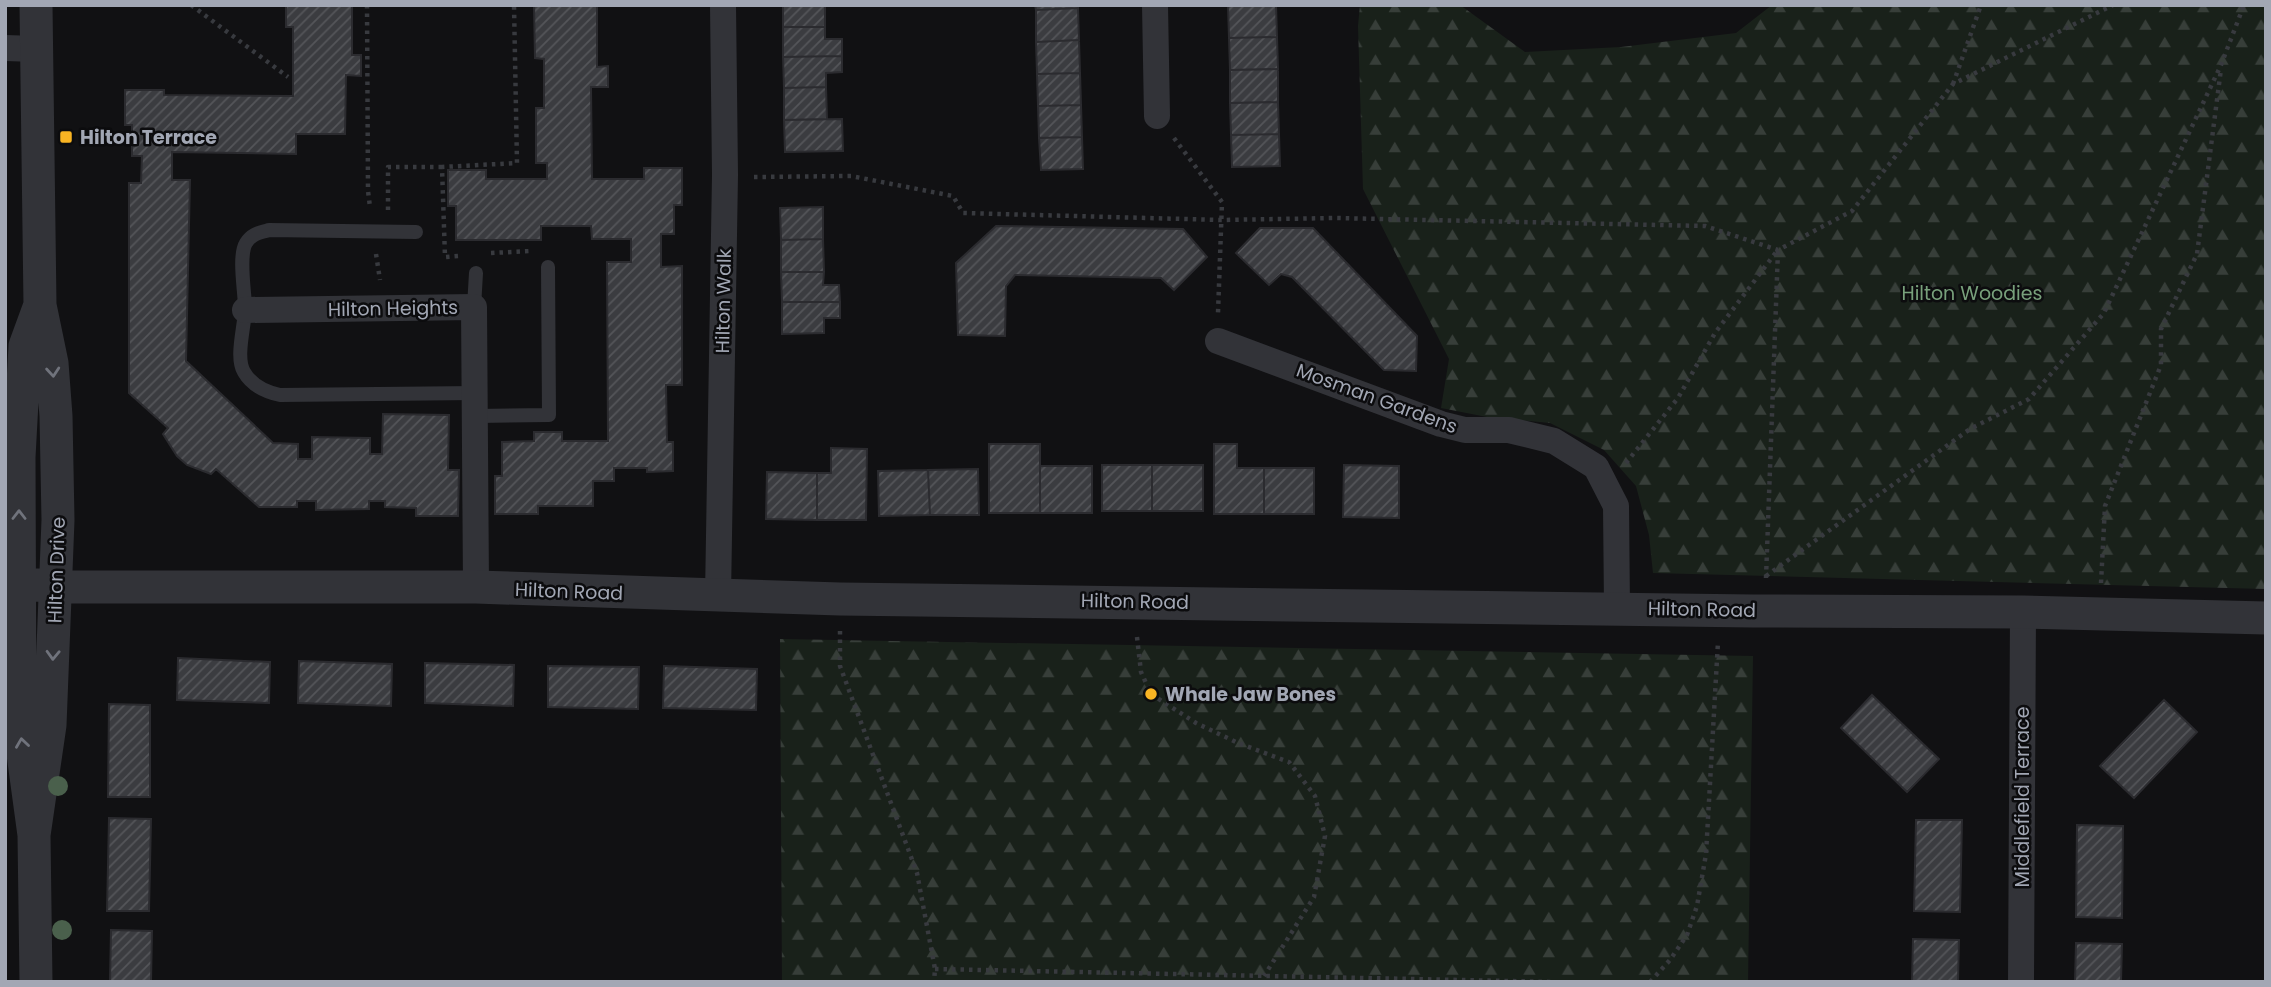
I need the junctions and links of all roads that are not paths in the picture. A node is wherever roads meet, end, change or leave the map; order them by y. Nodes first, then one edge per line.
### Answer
1 (36, 5) edge
2 (723, 5) edge
3 (1155, 5) edge
4 (21, 48) edge
5 (1157, 116) road end
6 (416, 232) dead end
7 (548, 267) road end
8 (476, 273) dead end
9 (40, 305) junction
10 (474, 307) junction
11 (245, 310) junction
12 (1218, 341) road end
13 (476, 405) junction
14 (12, 583) edge
15 (55, 587) junction
16 (475, 587) junction
17 (718, 596) junction
18 (1617, 607) junction
19 (2023, 612) junction
20 (2266, 618) edge
21 (34, 835) junction
22 (36, 982) edge
23 (2021, 982) edge

1 - 4 street, Hilton Drive
2 - 17 street, Hilton Walk
3 - 5 street
4 - 9 street, Hilton Drive
6 - 11 lane
7 - 13 lane
8 - 10 lane
14 -> 9 street, Hilton Drive
9 -> 15 street, Hilton Drive
10 - 11 street, Hilton Heights
10 - 13 street, Hilton Heights
11 - 13 lane
12 - 18 street, Mosman Gardens
13 - 16 street, Hilton Heights
14 - 15 street, Hilton Road
21 -> 14 street, Hilton Drive
15 - 16 street, Hilton Road
15 -> 21 street, Hilton Drive
16 - 17 street, Hilton Road
17 - 18 street, Hilton Road
18 - 19 street, Hilton Road
19 - 20 street, Hilton Road
19 - 23 street, Middlefield Terrace
21 - 22 street, Hilton Drive

